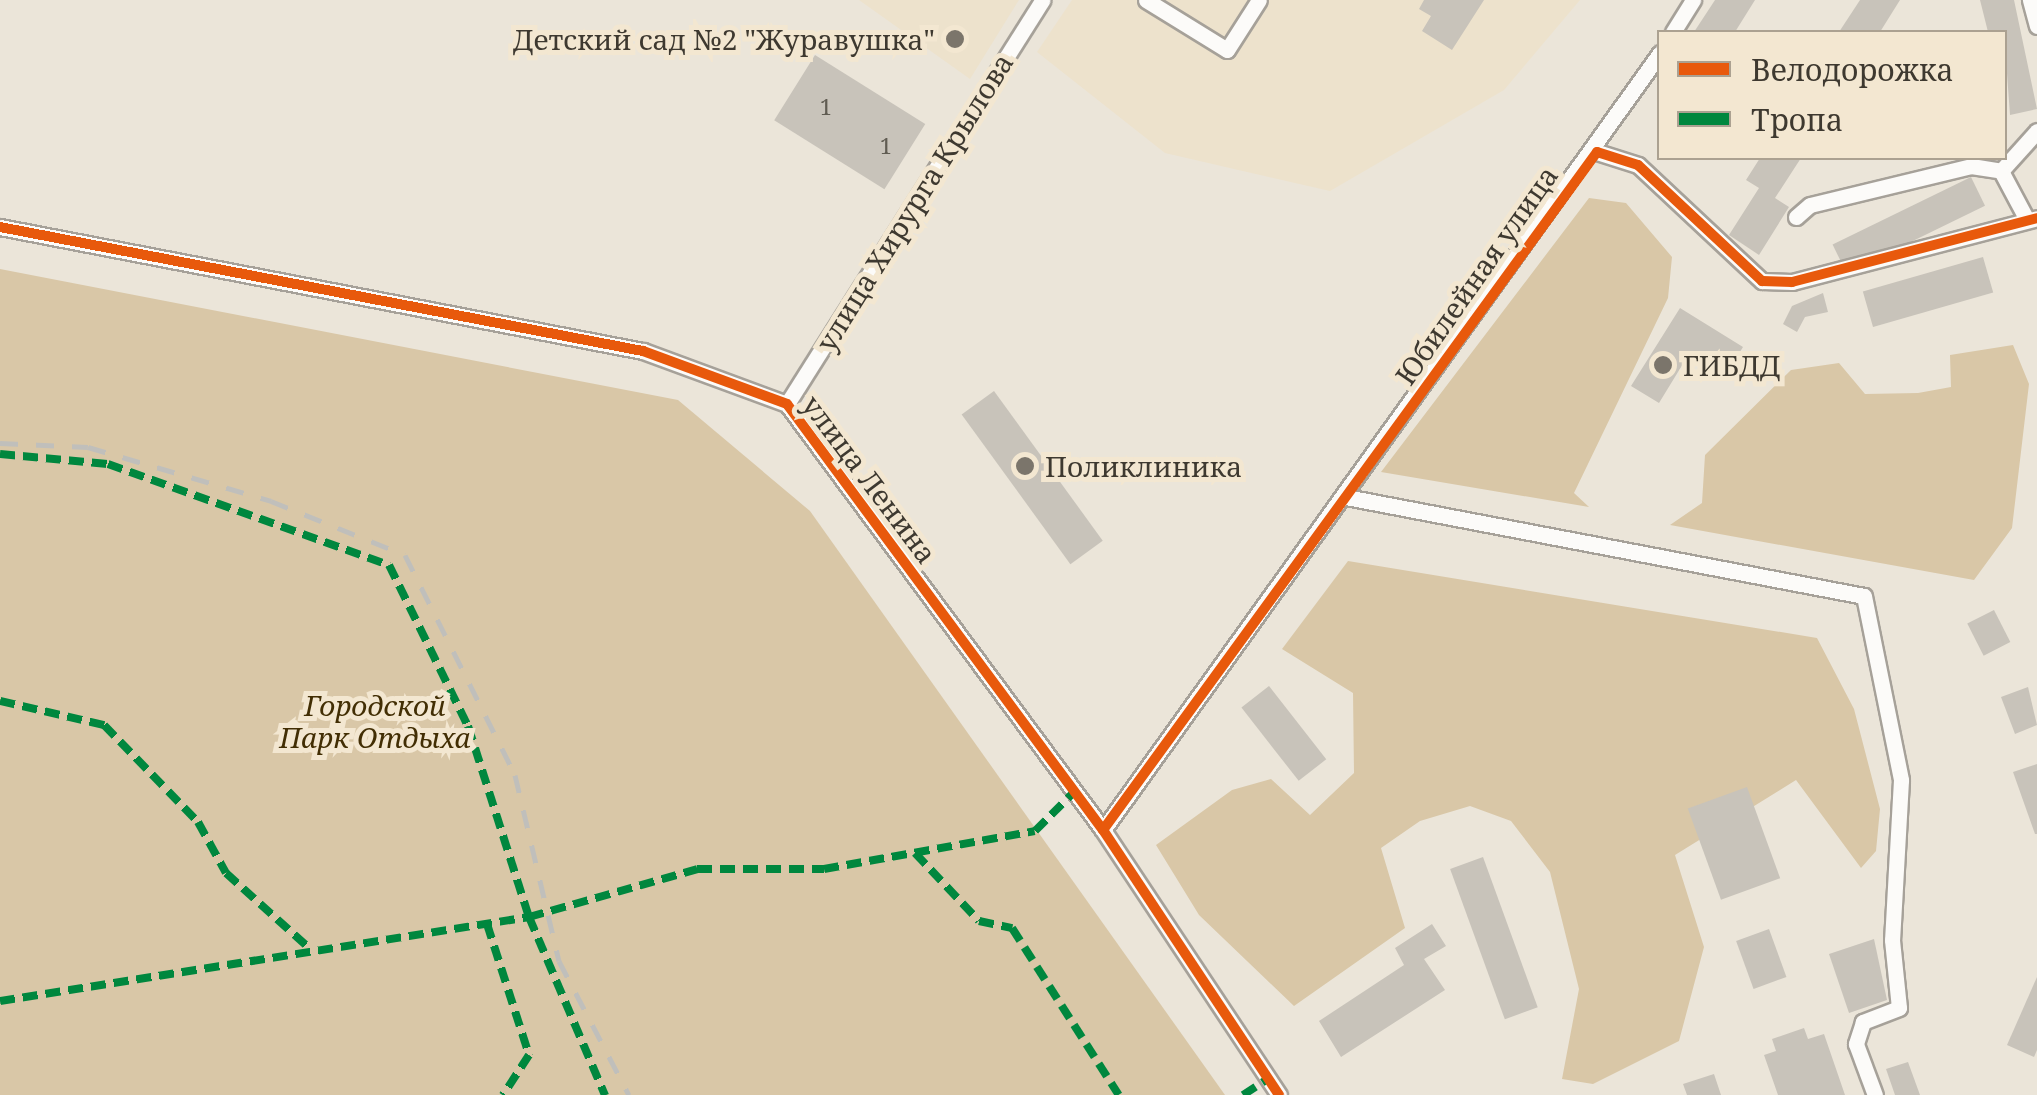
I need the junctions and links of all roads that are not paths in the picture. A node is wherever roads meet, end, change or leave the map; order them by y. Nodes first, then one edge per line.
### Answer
1 (1042, 0) edge
2 (1146, 0) edge
3 (1259, 0) edge
4 (1694, 0) edge
5 (2030, 0) edge
6 (2037, 26) edge
7 (1674, 30) edge
8 (1657, 59) edge
9 (2037, 130) edge
10 (1597, 152) junction
11 (2001, 171) junction
12 (1796, 217) dead end
13 (2032, 219) edge
14 (0, 227) edge
15 (788, 404) junction
16 (1346, 497) junction
17 (1103, 830) junction
18 (1279, 1095) edge
19 (1875, 1095) edge

1 - 15 street, улица Хирурга Крылова
2 - 3 street
4 - 7 street
5 - 6 street
8 - 10 street, Юбилейная улица
9 - 11 street
10 - 13 street
10 - 16 street, Юбилейная улица
11 - 12 street
11 - 13 street
14 - 15 street, улица Ленина
15 - 17 street, улица Ленина
16 - 17 street, Юбилейная улица
16 - 19 street
17 - 18 street, улица Ленина

